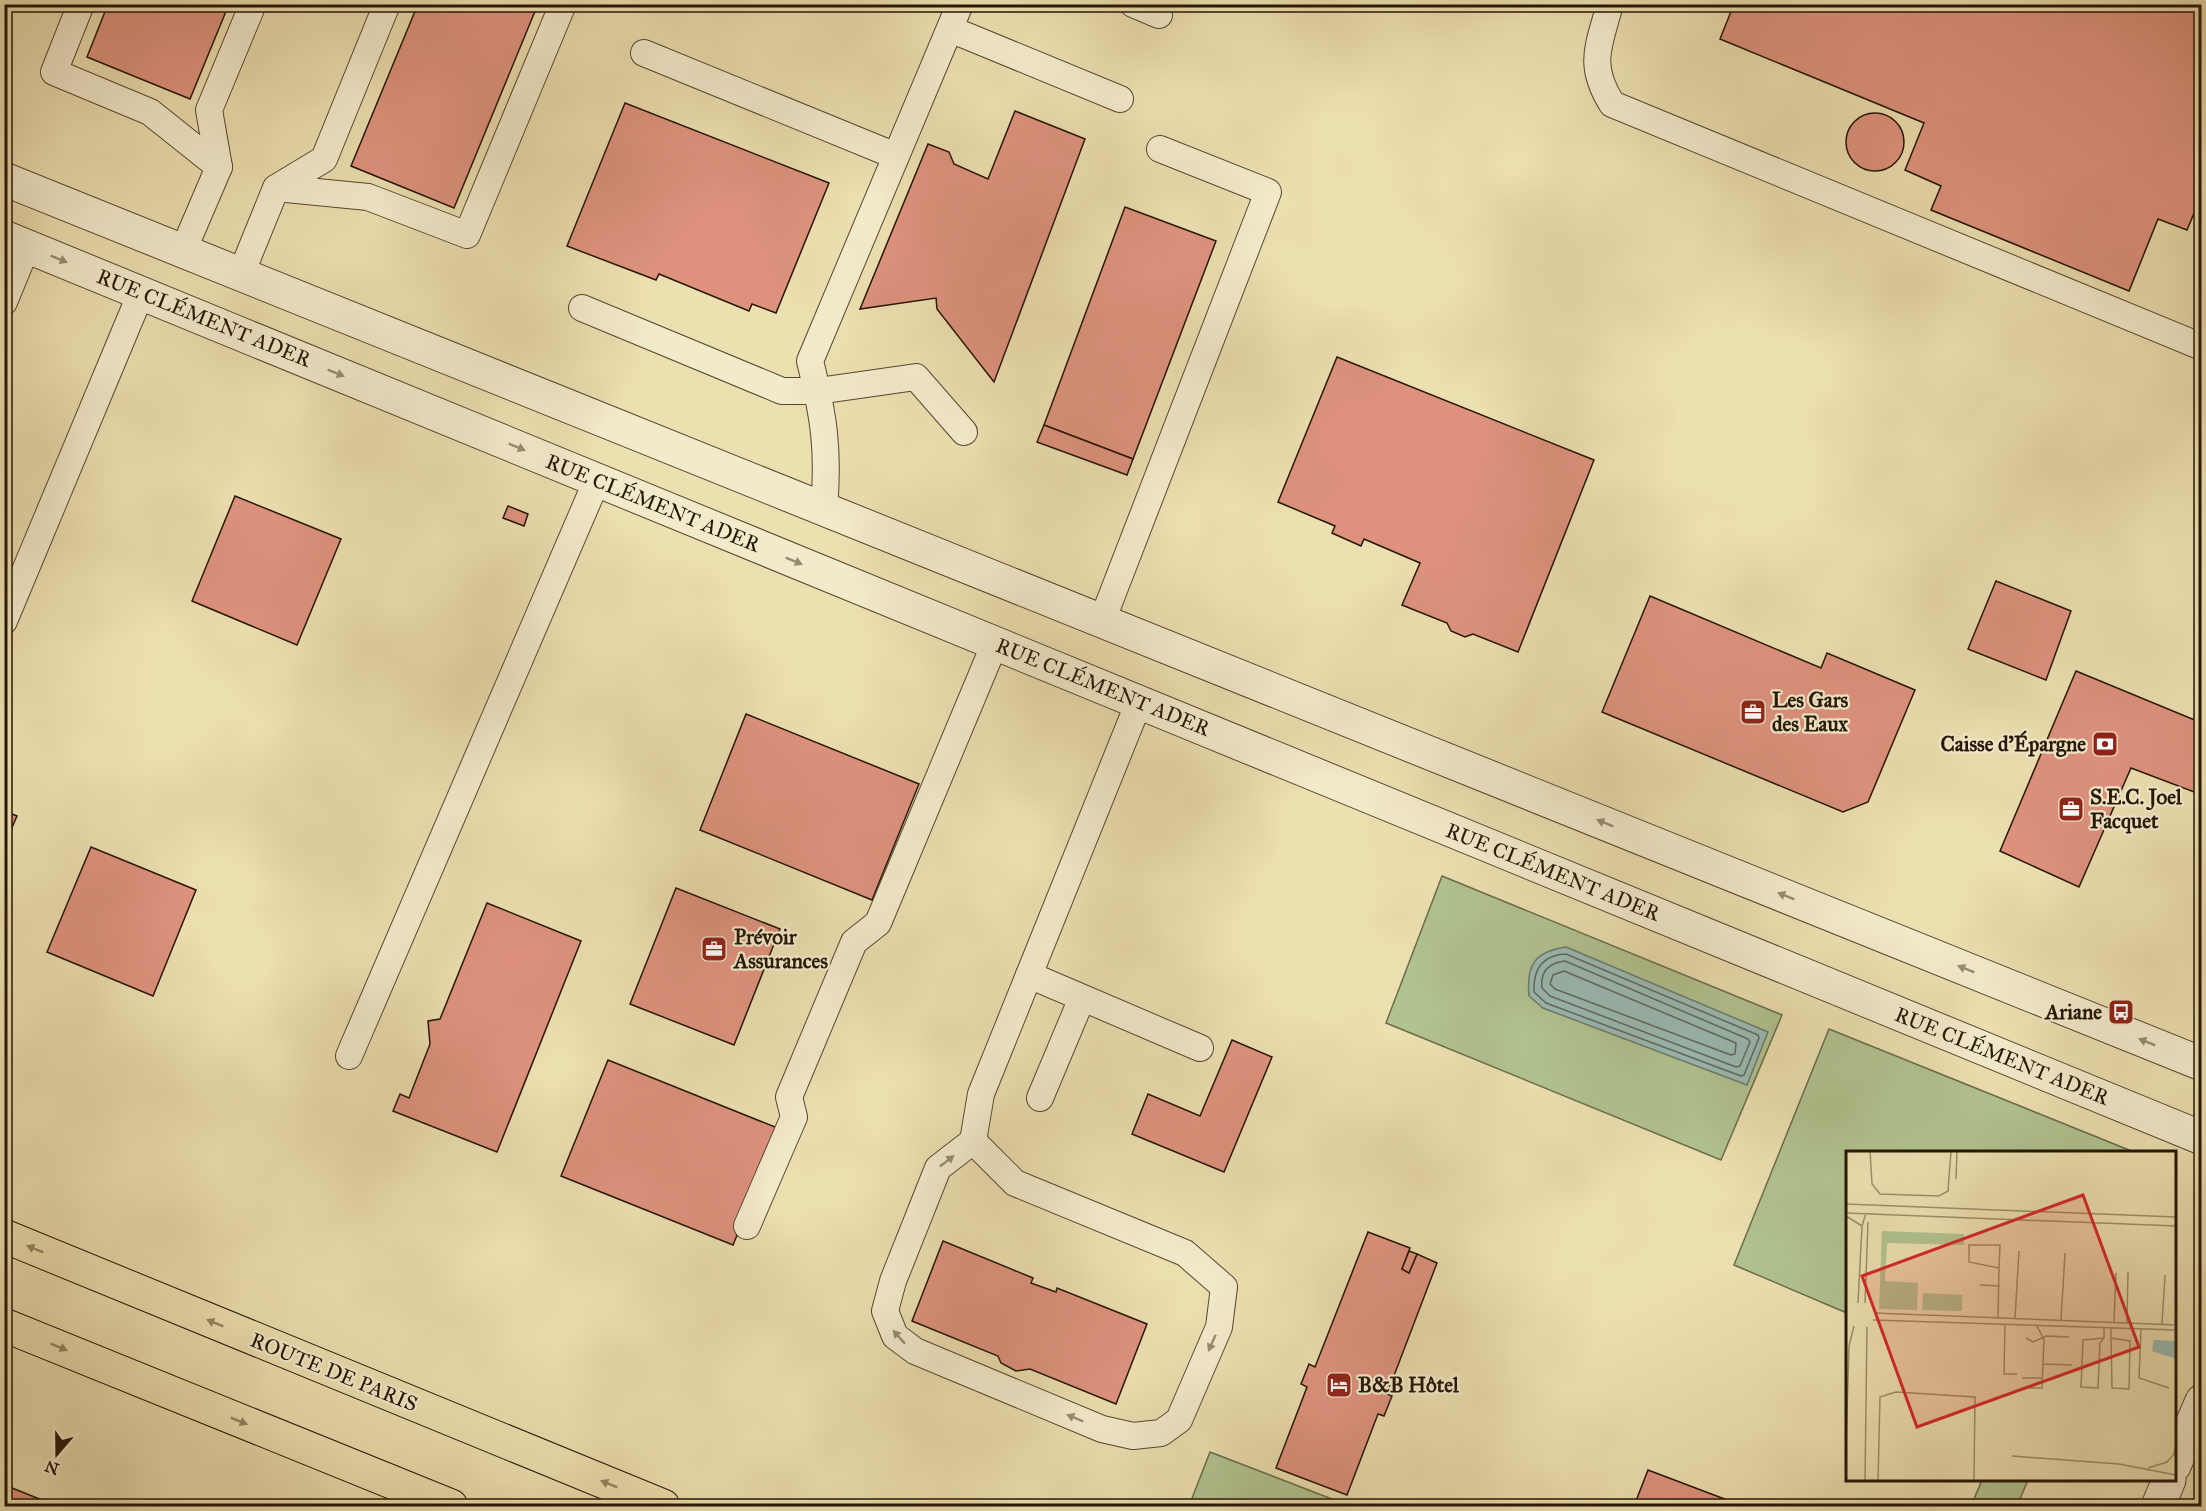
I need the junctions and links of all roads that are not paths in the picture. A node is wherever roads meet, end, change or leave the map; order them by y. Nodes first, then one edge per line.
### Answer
1 (81, 4) edge
2 (253, 4) edge
3 (387, 4) edge
4 (563, 4) edge
5 (960, 4) edge
6 (1133, 4) edge
7 (1610, 4) edge
8 (1158, 15) dead end
9 (950, 29) junction
10 (644, 53) dead end
11 (1120, 99) dead end
12 (1160, 149) dead end
13 (896, 156) junction
14 (219, 166) junction
15 (4, 179) edge
16 (276, 188) junction
17 (16, 241) edge
18 (183, 251) junction
19 (240, 274) junction
20 (141, 293) junction
21 (4, 302) edge
22 (582, 308) dead end
23 (2202, 347) edge
24 (818, 391) junction
25 (964, 432) dead end
26 (597, 480) junction
27 (824, 509) junction
28 (4, 621) edge
29 (1102, 621) junction
30 (995, 643) junction
31 (1139, 702) junction
32 (1029, 975) junction
33 (1082, 998) junction
34 (1200, 1047) dead end
35 (349, 1056) dead end
36 (2202, 1064) edge
37 (1040, 1098) dead end
38 (2202, 1138) edge
39 (973, 1141) junction
40 (747, 1226) dead end
41 (4, 1236) edge
42 (4, 1325) edge
43 (2202, 1401) edge
44 (2176, 1464) edge
45 (2168, 1481) edge
46 (451, 1506) edge
47 (663, 1506) edge
48 (2158, 1506) edge

1 - 14 lane
2 - 14 lane
3 - 16 lane
4 - 16 lane
5 - 9 lane
6 - 8 lane
7 - 23 lane
9 - 11 lane
9 - 13 lane
10 - 13 lane
12 - 29 lane
13 - 24 lane
14 - 18 lane
15 - 18 street
16 - 19 lane
17 -> 20 street, RUE CLÉMENT ADER
17 - 21 lane
18 - 19 street
19 - 27 street
20 -> 26 street, RUE CLÉMENT ADER
20 - 28 lane
22 - 24 lane
24 - 25 lane
24 - 27 lane
26 -> 30 street, RUE CLÉMENT ADER
26 - 35 lane
27 - 29 street
36 -> 29 street
30 - 31 street, RUE CLÉMENT ADER
30 - 40 lane
31 - 32 lane
31 - 38 street, RUE CLÉMENT ADER
32 - 33 lane
32 - 39 lane
33 - 34 lane
33 - 37 lane
39 -> 39 lane
47 -> 41 main road, ROUTE DE PARIS
42 -> 46 main road
43 - 44 street
45 - 48 street

